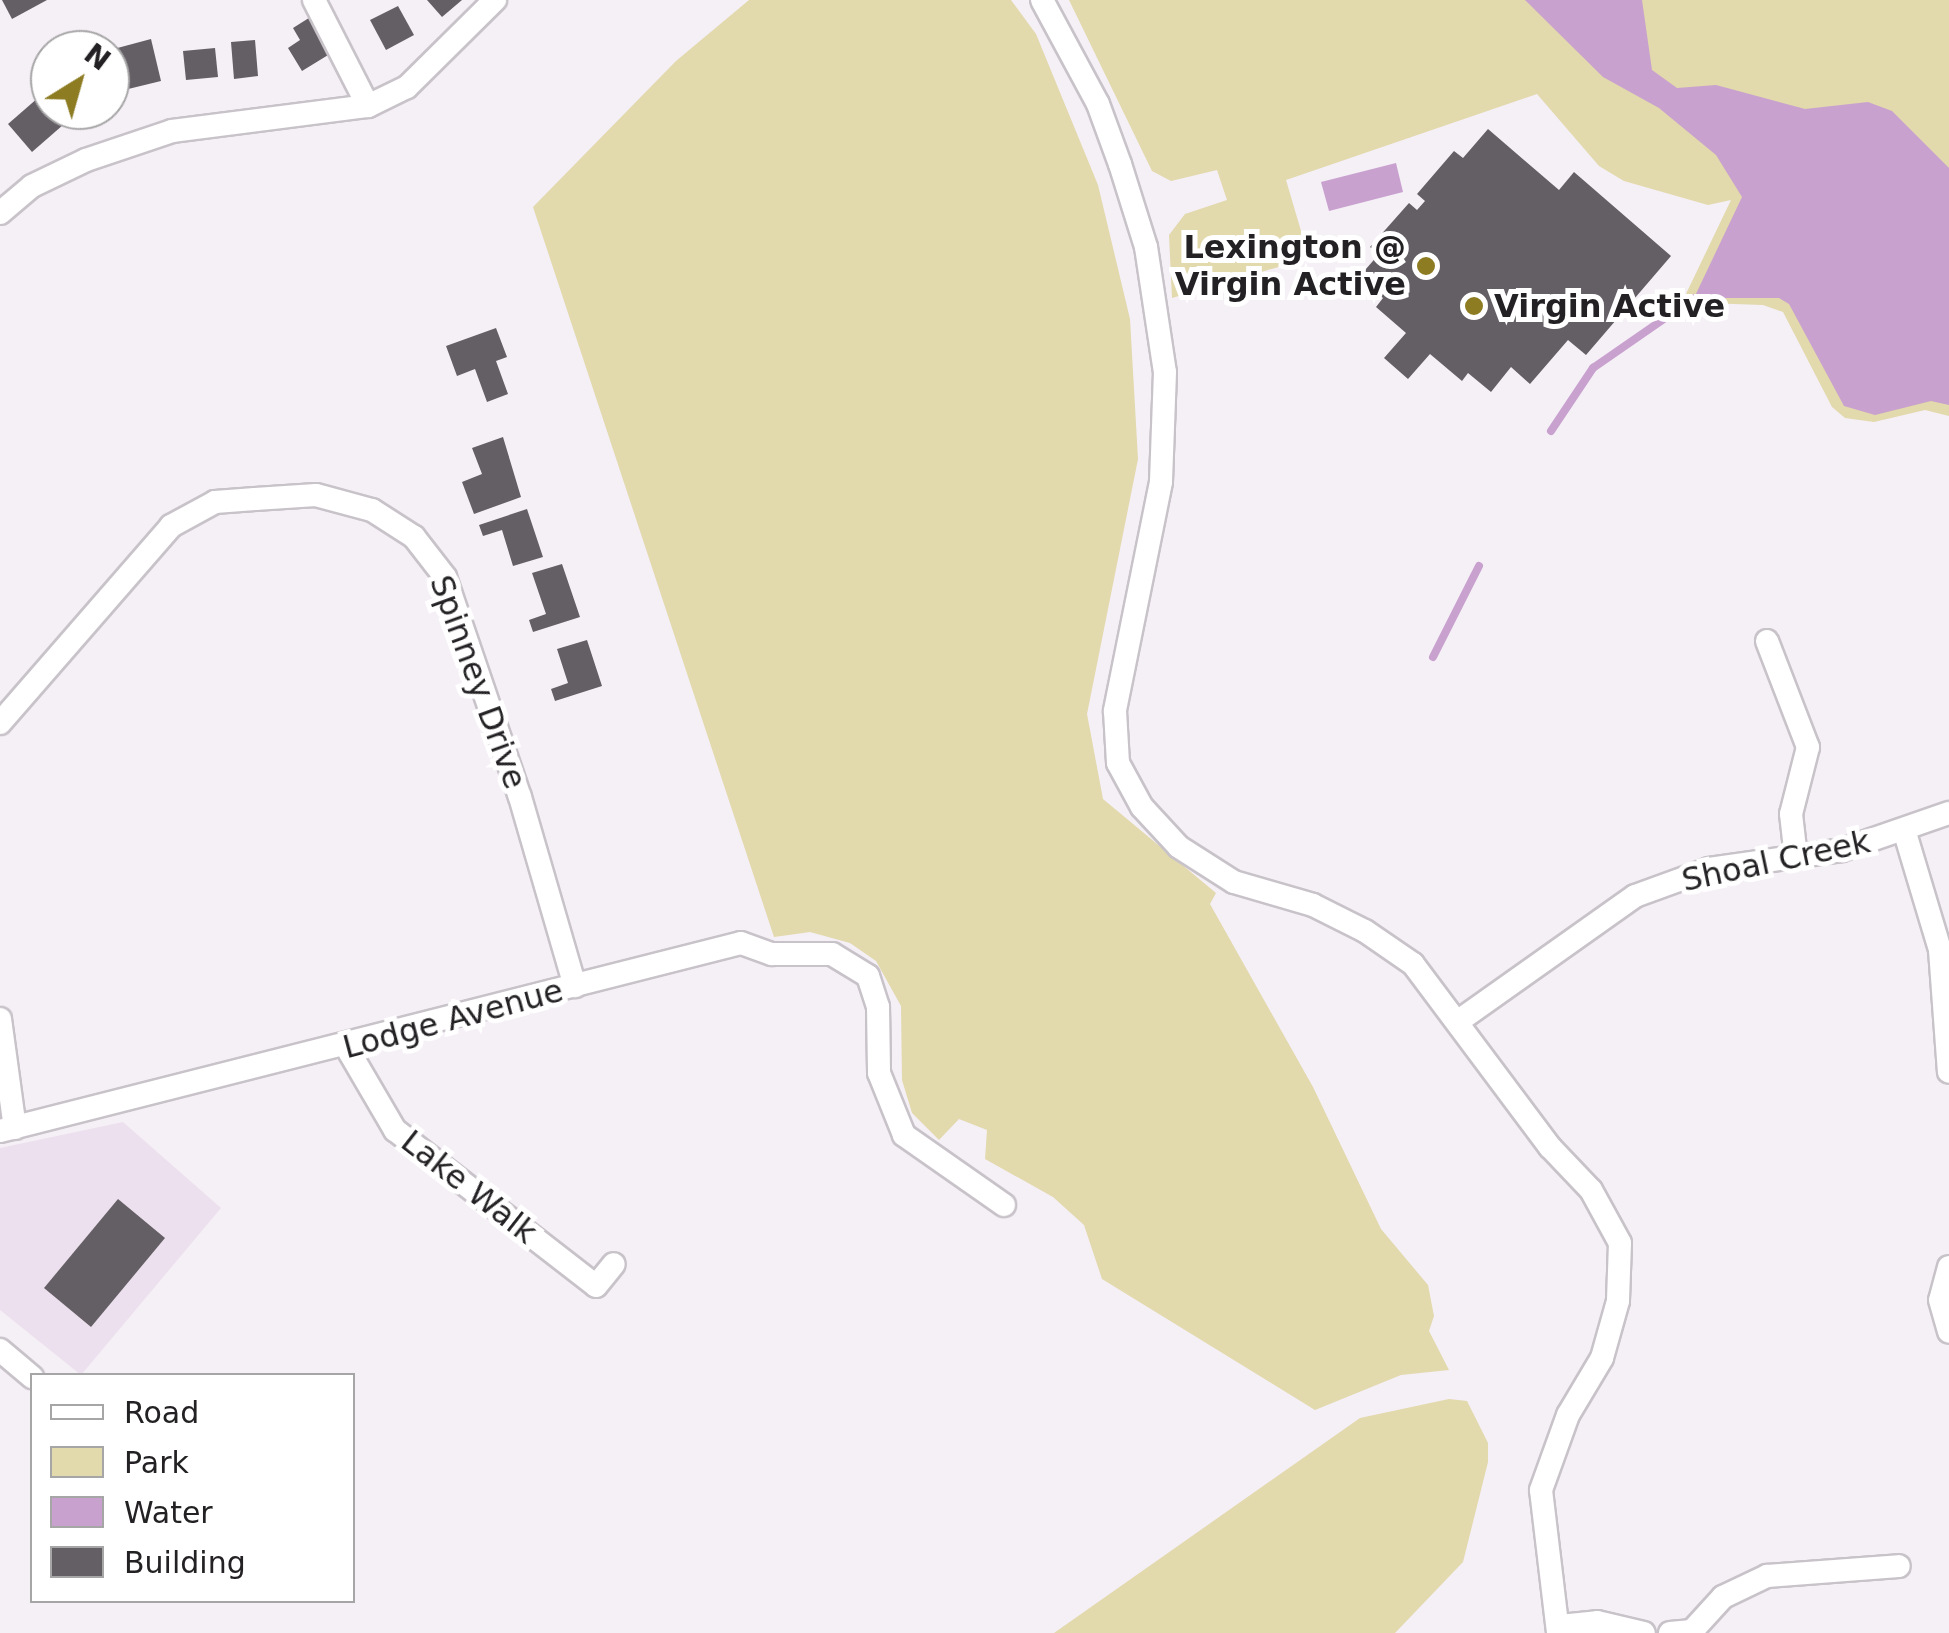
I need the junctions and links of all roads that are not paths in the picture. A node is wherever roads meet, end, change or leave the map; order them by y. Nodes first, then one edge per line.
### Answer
1 (314, 0) edge
2 (495, 0) edge
3 (1042, 0) edge
4 (368, 106) junction
5 (0, 213) edge
6 (1767, 642) dead end
7 (0, 723) edge
8 (1949, 813) edge
9 (1904, 833) junction
10 (1796, 857) junction
11 (575, 986) junction
12 (0, 1019) edge
13 (1460, 1020) junction
14 (348, 1048) junction
15 (1949, 1072) edge
16 (8, 1130) edge
17 (1004, 1206) dead end
18 (614, 1264) dead end
19 (1949, 1267) edge
20 (1949, 1332) edge
21 (0, 1350) edge
22 (30, 1374) edge
23 (1898, 1566) dead end
24 (1559, 1630) edge
25 (1644, 1633) edge
26 (1670, 1633) edge

1 - 4 street
2 - 4 street
3 - 13 street
4 - 5 street
6 - 10 street
7 - 11 street, Spinney Drive
8 - 9 street, Shoal Creek
9 - 10 street, Shoal Creek
9 - 15 street
10 - 13 street, Shoal Creek
11 - 14 street, Lodge Avenue
11 - 17 street, Lodge Avenue
12 - 16 street
13 - 24 street
14 - 16 street, Lodge Avenue
14 - 18 street, Lake Walk
19 - 20 street
21 - 22 street
23 - 26 street
24 - 25 street

